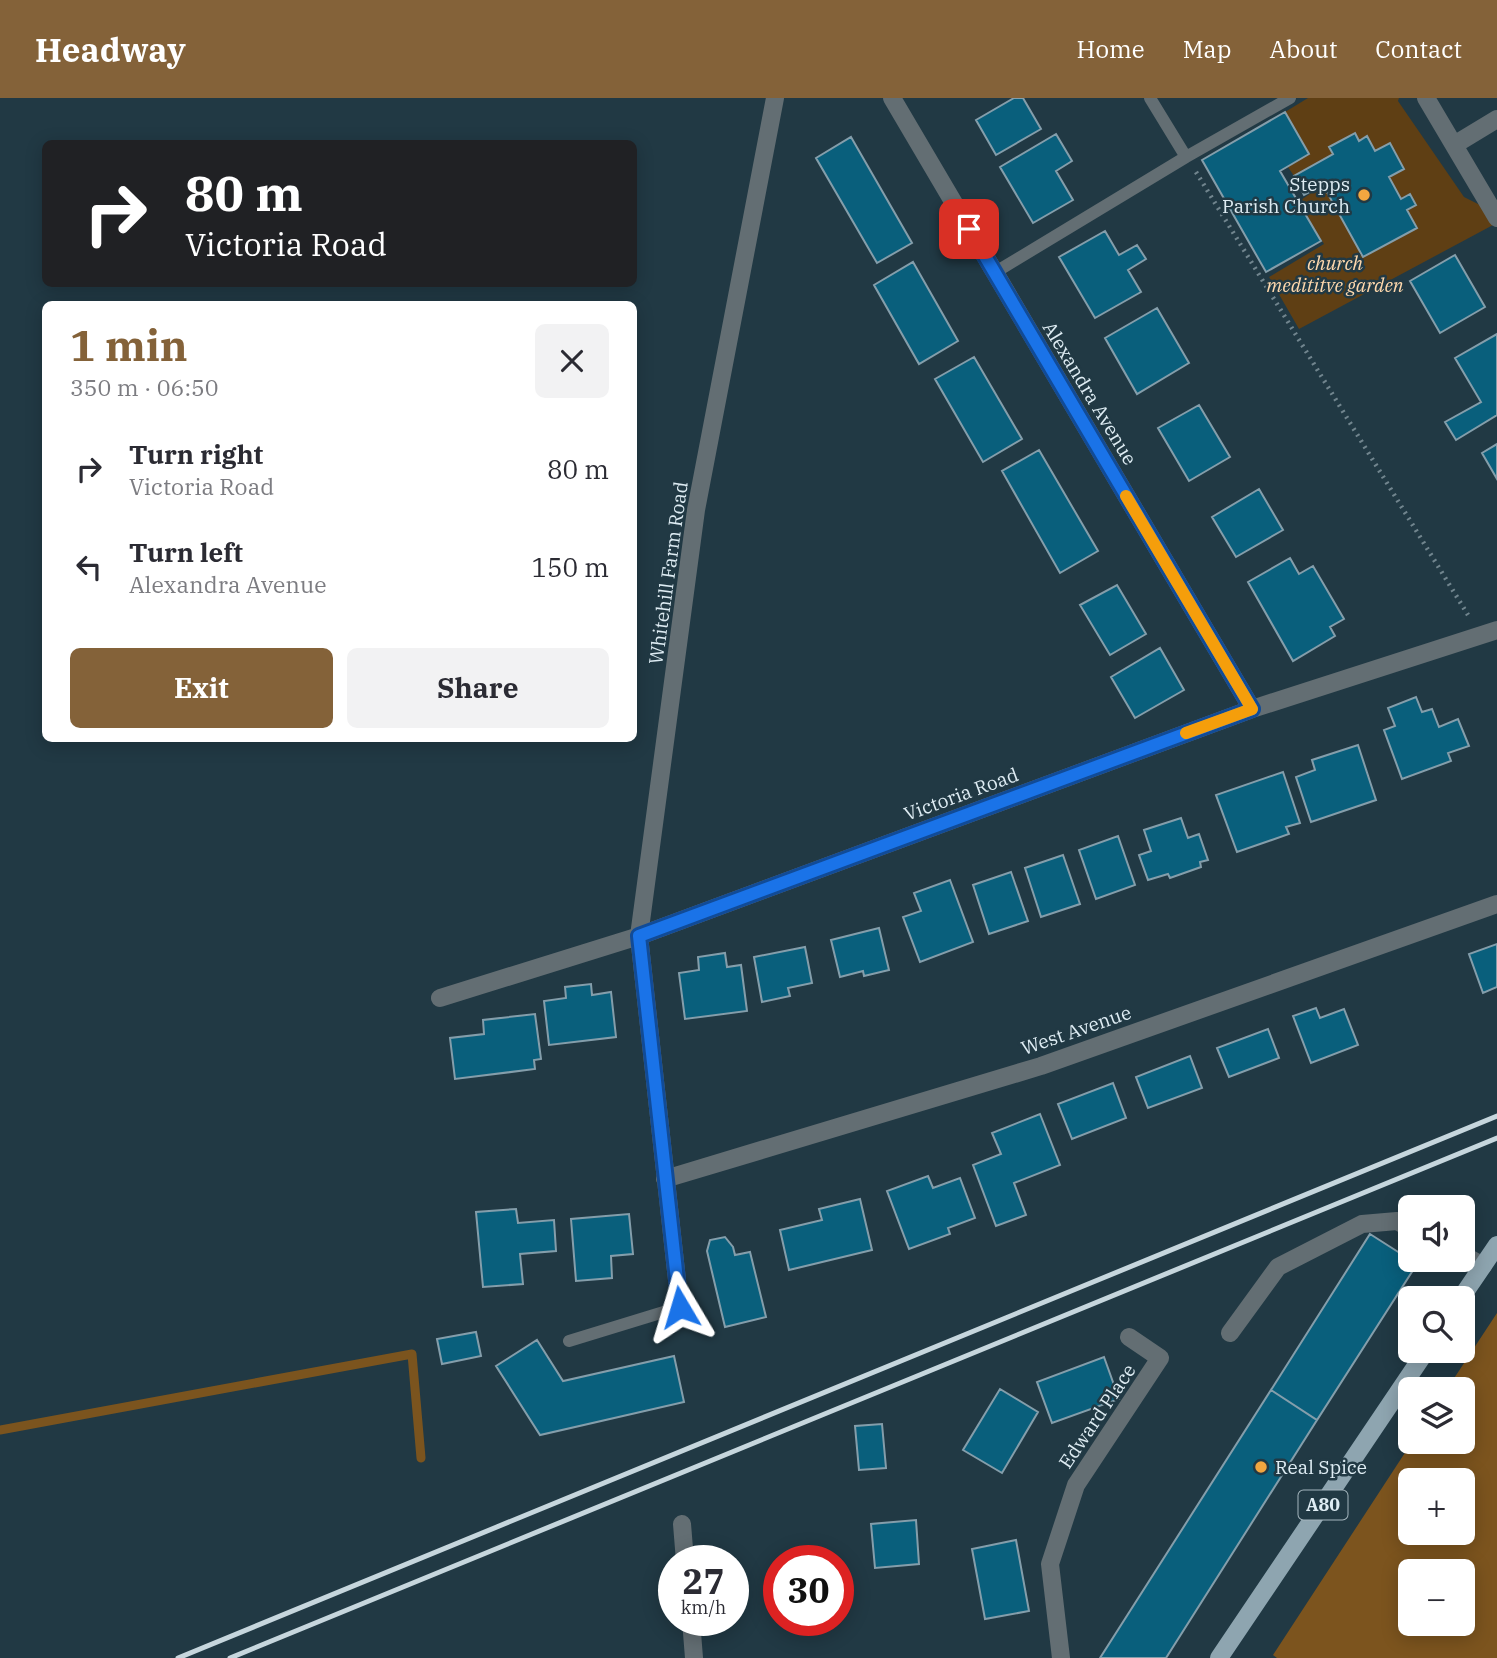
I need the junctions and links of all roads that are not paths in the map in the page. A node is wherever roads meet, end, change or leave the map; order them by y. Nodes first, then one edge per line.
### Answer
1 (775, 98) edge
2 (892, 98) edge
3 (1150, 98) edge
4 (1290, 98) edge
5 (1426, 98) edge
6 (1497, 118) edge
7 (1454, 145) junction
8 (1186, 157) junction
9 (1497, 218) edge
10 (995, 273) junction
11 (1489, 632) edge
12 (1252, 709) junction
13 (1497, 904) edge
14 (639, 936) junction
15 (440, 998) dead end
16 (665, 1180) junction
17 (1398, 1222) edge
18 (1497, 1245) edge
19 (1475, 1262) edge
20 (1483, 1266) junction
21 (1469, 1286) edge
22 (680, 1307) joint
23 (1230, 1333) dead end
24 (1129, 1337) dead end
25 (569, 1341) dead end
26 (1418, 1363) edge
27 (682, 1524) dead end
28 (684, 1545) edge
29 (692, 1636) edge
30 (694, 1658) edge
31 (1061, 1658) edge
32 (1219, 1658) edge

1 - 14 street, Whitehill Farm Road
2 - 10 street, Alexandra Avenue
3 - 8 lane
4 - 8 lane
5 - 7 street
6 - 7 street
7 - 9 street
8 - 10 lane
10 - 12 street, Alexandra Avenue
11 - 12 street, Victoria Road
12 - 14 street, Victoria Road
13 - 16 street, West Avenue
14 - 15 street, Victoria Road
14 - 16 street, Whitehill Farm Road
16 - 22 street, Whitehill Farm Road
17 - 23 street
18 - 20 main road
19 - 20 street
20 - 21 main road
22 - 25 lane
24 - 31 street, Edward Place
26 - 32 main road, A80
27 - 28 street
29 - 30 street

